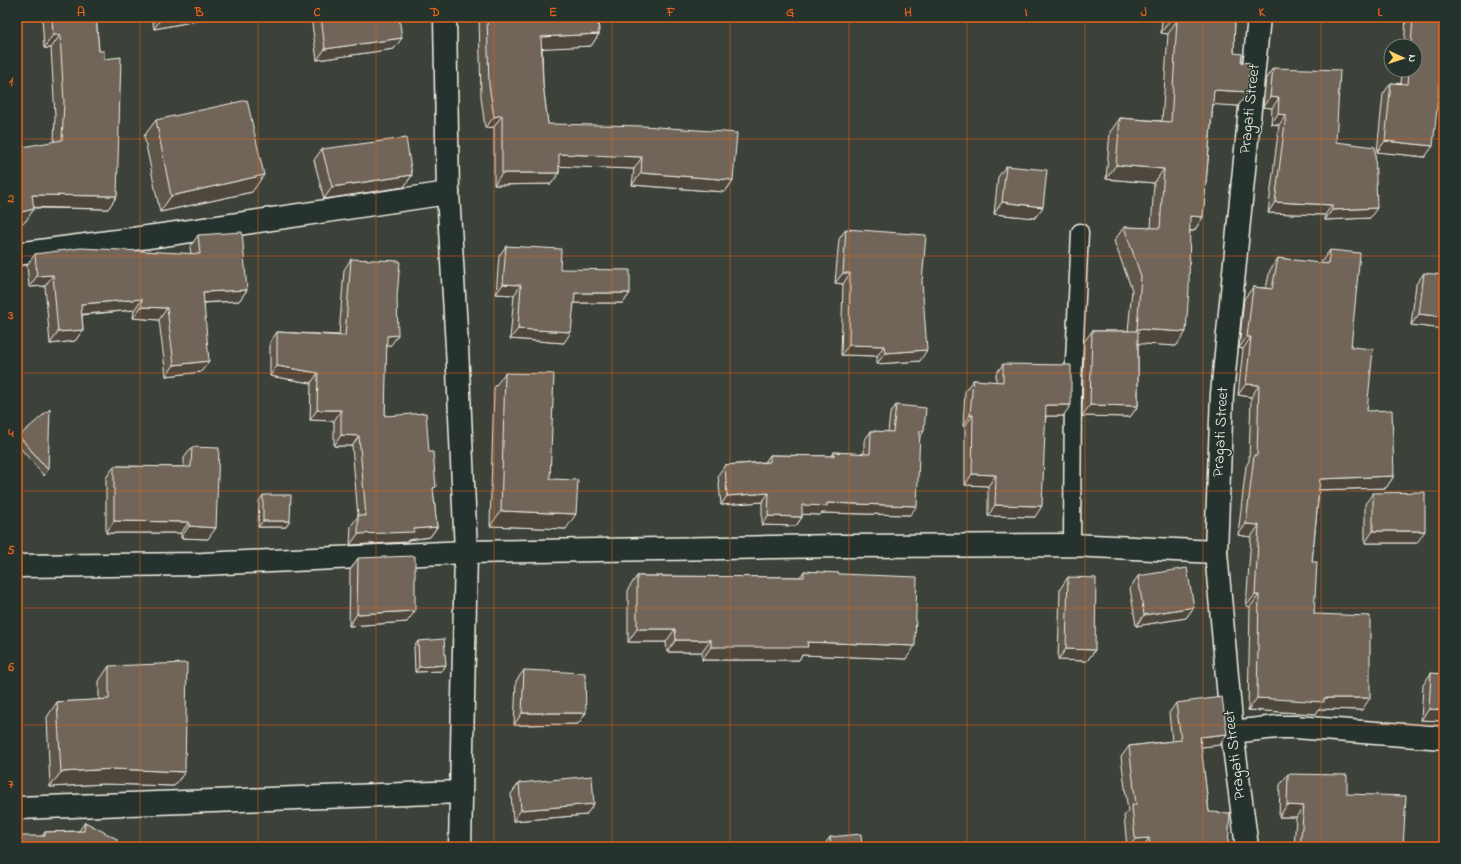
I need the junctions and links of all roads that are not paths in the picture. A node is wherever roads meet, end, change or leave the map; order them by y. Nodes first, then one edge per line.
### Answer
1 (444, 17) edge
2 (1259, 17) edge
3 (448, 193) junction
4 (1080, 232) dead end
5 (17, 254) edge
6 (1072, 545) junction
7 (466, 552) junction
8 (1216, 552) junction
9 (17, 566) edge
10 (1232, 732) junction
11 (1444, 738) edge
12 (461, 792) junction
13 (17, 808) edge
14 (460, 847) edge
15 (1247, 847) edge

1 - 3 street
2 - 8 street, Pragati Street
3 - 5 street
3 - 7 street
4 - 6 lane
6 - 7 street
6 - 8 street
7 - 9 street
7 - 12 street
8 - 10 street, Pragati Street
10 - 11 street
10 - 15 street, Pragati Street
12 - 13 street
12 - 14 street

